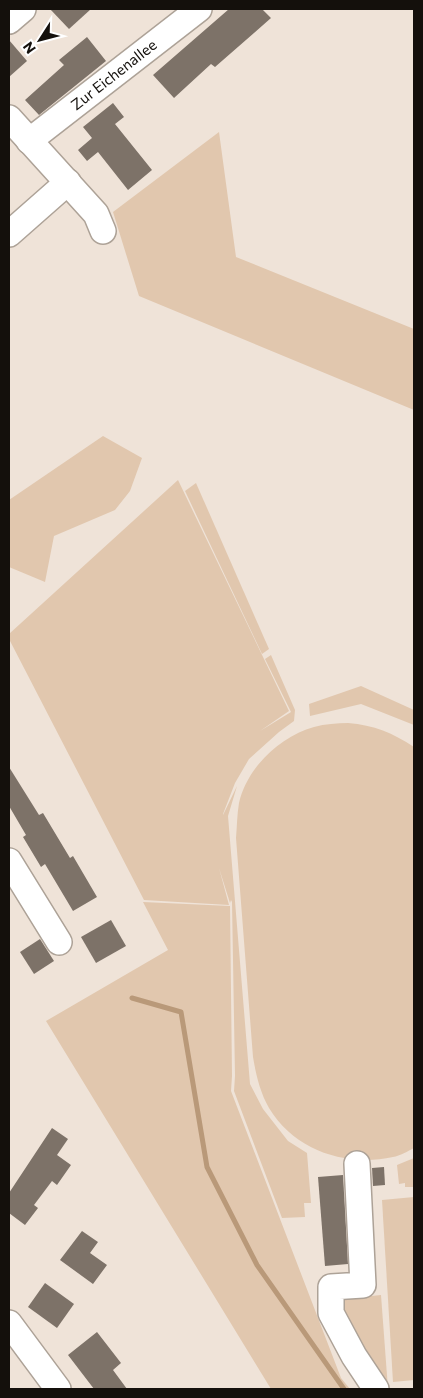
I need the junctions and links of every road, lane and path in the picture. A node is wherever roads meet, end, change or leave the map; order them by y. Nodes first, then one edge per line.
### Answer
1 (23, 9) edge
2 (199, 9) edge
3 (9, 22) edge
4 (9, 118) edge
5 (29, 141) junction
6 (68, 182) junction
7 (103, 231) dead end
8 (9, 234) edge
9 (9, 861) edge
10 (59, 942) dead end
11 (357, 1164) dead end
12 (9, 1323) edge
13 (58, 1389) edge
14 (376, 1389) edge

1 - 3 street
2 - 5 street, Zur Eichenallee
4 - 5 street
5 - 6 street
6 - 7 street
6 - 8 street
9 - 10 street
11 - 14 street
12 - 13 street

